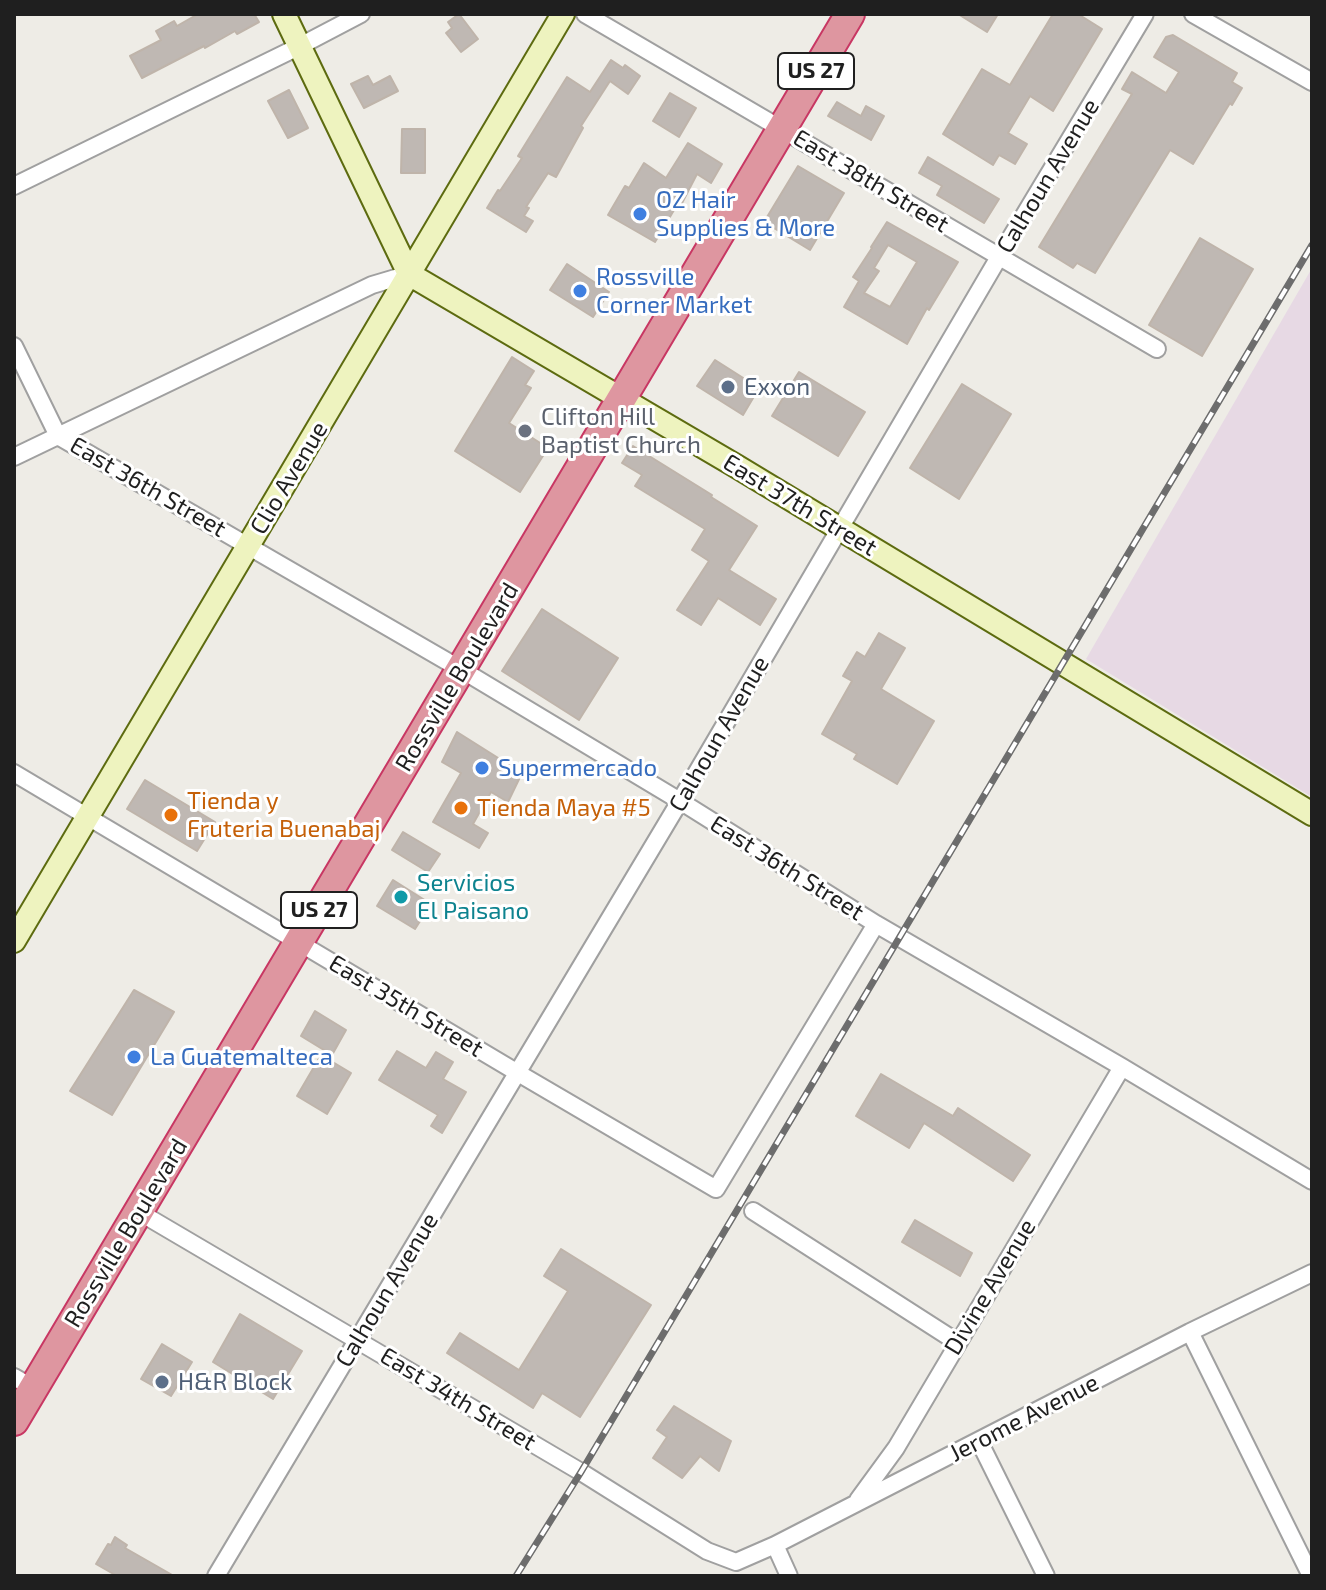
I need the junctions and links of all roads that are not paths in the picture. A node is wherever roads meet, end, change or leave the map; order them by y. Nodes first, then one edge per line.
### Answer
1 (284, 14) edge
2 (361, 14) edge
3 (563, 14) edge
4 (585, 14) edge
5 (850, 14) edge
6 (1145, 14) edge
7 (1193, 14) edge
8 (300, 46) junction
9 (1312, 82) edge
10 (782, 128) junction
11 (14, 186) edge
12 (999, 257) junction
13 (409, 274) junction
14 (14, 346) edge
15 (1157, 349) dead end
16 (622, 398) junction
17 (58, 436) junction
18 (14, 457) edge
19 (840, 529) junction
20 (249, 546) junction
21 (462, 670) junction
22 (14, 773) edge
23 (680, 801) junction
24 (1312, 814) edge
25 (89, 818) junction
26 (876, 924) junction
27 (14, 941) edge
28 (300, 942) junction
29 (1122, 1067) junction
30 (518, 1073) junction
31 (1312, 1181) edge
32 (753, 1211) dead end
33 (139, 1212) junction
34 (1312, 1273) edge
35 (1190, 1332) junction
36 (358, 1339) junction
37 (957, 1342) junction
38 (24, 1383) edge
39 (14, 1421) edge
40 (979, 1441) junction
41 (855, 1504) junction
42 (775, 1545) junction
43 (736, 1562) joint
44 (216, 1576) edge
45 (789, 1576) edge
46 (1046, 1576) edge
47 (1311, 1576) edge

1 - 8 main road
2 - 8 street
3 - 13 main road, Clio Avenue
4 - 10 street, East 38th Street
5 - 10 highway, Rossville Boulevard / US 27
6 - 12 street, Calhoun Avenue
7 - 9 street
8 - 11 street
8 - 13 main road
10 - 12 street, East 38th Street
10 - 16 highway, Rossville Boulevard / US 27
12 - 15 street, East 38th Street
12 - 19 street, Calhoun Avenue
13 - 16 main road, East 37th Street
13 - 17 street
13 - 20 main road, Clio Avenue
14 - 17 street, East 36th Street
16 - 19 main road, East 37th Street
16 - 21 highway, Rossville Boulevard / US 27
17 - 18 street
17 - 20 street, East 36th Street
19 - 23 street, Calhoun Avenue
19 - 24 main road, East 37th Street
20 - 21 street, East 36th Street
20 - 25 main road, Clio Avenue
21 - 23 street, East 36th Street
21 - 28 highway, Rossville Boulevard / US 27
22 - 25 street, East 35th Street
23 - 26 street, East 36th Street
23 - 30 street, Calhoun Avenue
25 - 27 main road, Clio Avenue
25 - 28 street, East 35th Street
26 - 29 street, East 36th Street
26 - 30 street, East 35th Street
28 - 30 street, East 35th Street
28 - 33 highway, Rossville Boulevard / US 27
29 - 31 street, East 36th Street
29 - 37 street, Divine Avenue
30 - 36 street, Calhoun Avenue
32 - 37 street
33 - 36 street, East 34th Street
33 - 38 highway, Rossville Boulevard / US 27
34 - 35 street, Jerome Avenue
35 - 40 street, Jerome Avenue
35 - 47 street
36 - 43 street, East 34th Street
36 - 44 street, Calhoun Avenue
37 - 41 street, Divine Avenue
38 - 39 highway, Rossville Boulevard / US 27
40 - 41 street, Jerome Avenue
40 - 46 street
41 - 42 street, Jerome Avenue
42 - 43 street, Jerome Avenue
42 - 45 street

